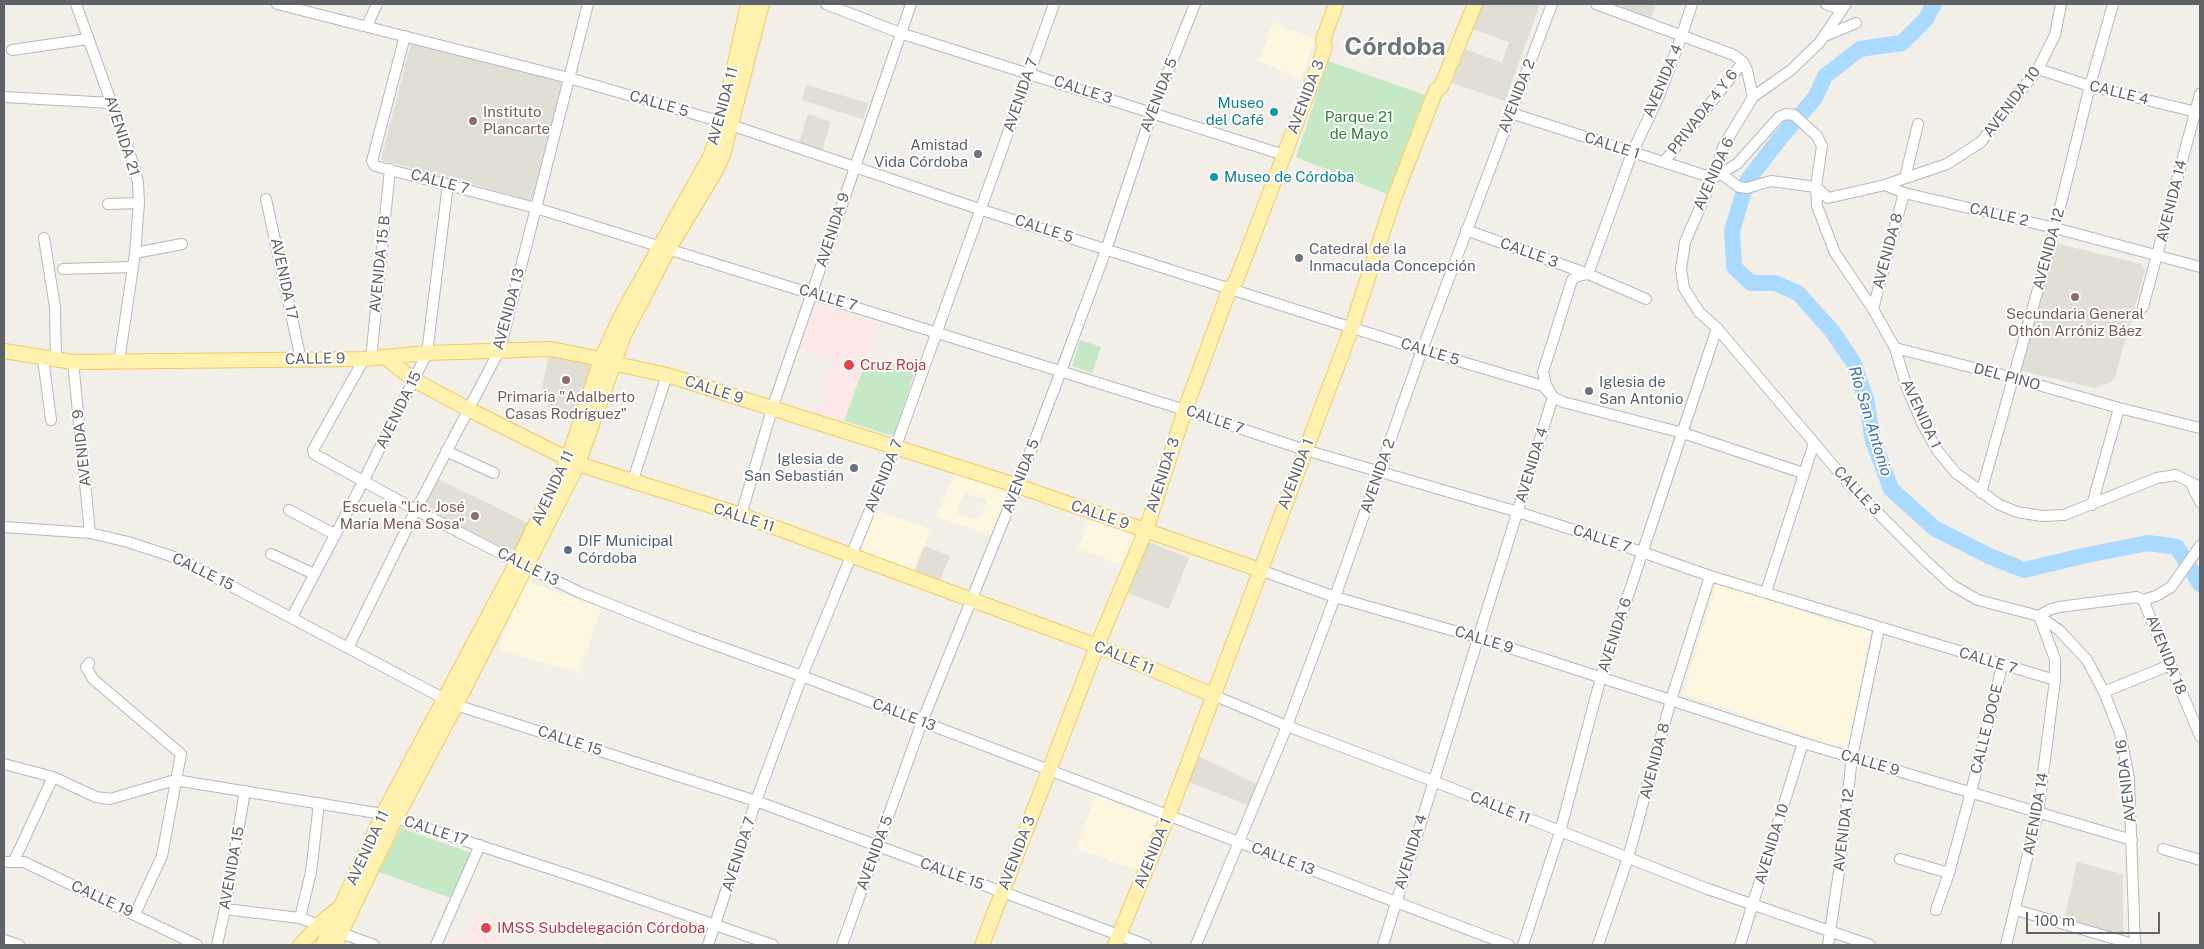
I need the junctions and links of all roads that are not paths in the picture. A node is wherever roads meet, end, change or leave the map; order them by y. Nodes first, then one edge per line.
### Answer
1 (76, 4) edge
2 (277, 4) edge
3 (377, 4) edge
4 (588, 4) edge
5 (748, 4) edge
6 (762, 4) edge
7 (826, 4) edge
8 (911, 4) edge
9 (1054, 4) edge
10 (1194, 4) edge
11 (1336, 4) edge
12 (1475, 4) edge
13 (1552, 4) edge
14 (1596, 4) edge
15 (1692, 4) edge
16 (1826, 4) edge
17 (2061, 4) edge
18 (2113, 4) edge
19 (1844, 7) edge
20 (1856, 23) dead end
21 (367, 26) junction
22 (900, 33) junction
23 (404, 36) junction
24 (1682, 36) junction
25 (1824, 36) junction
26 (88, 39) junction
27 (12, 50) dead end
28 (1743, 62) junction
29 (2038, 69) junction
30 (1029, 72) junction
31 (569, 78) junction
32 (2090, 86) junction
33 (2200, 94) edge
34 (4, 97) edge
35 (1753, 97) junction
36 (112, 104) junction
37 (1152, 112) junction
38 (2198, 112) edge
39 (1511, 113) junction
40 (727, 124) junction
41 (1918, 124) dead end
42 (1632, 153) junction
43 (1284, 155) junction
44 (1664, 162) junction
45 (854, 167) junction
46 (390, 169) junction
47 (1717, 176) junction
48 (1906, 178) junction
49 (448, 184) junction
50 (1885, 185) junction
51 (1816, 187) junction
52 (1904, 193) junction
53 (266, 199) dead end
54 (139, 203) junction
55 (108, 204) dead end
56 (536, 208) junction
57 (982, 210) junction
58 (2055, 228) junction
59 (1466, 230) junction
60 (44, 238) dead end
61 (182, 244) dead end
62 (663, 249) junction
63 (1106, 250) junction
64 (135, 253) junction
65 (2158, 256) junction
66 (133, 267) junction
67 (2200, 267) edge
68 (63, 270) dead end
69 (1588, 274) junction
70 (1230, 288) junction
71 (812, 293) junction
72 (1646, 299) dead end
73 (2143, 308) dead end
74 (1873, 309) junction
75 (1707, 320) joint
76 (1352, 327) junction
77 (1717, 328) junction
78 (937, 332) junction
79 (1895, 348) junction
80 (500, 350) junction
81 (1422, 350) junction
82 (4, 351) edge
83 (427, 353) junction
84 (386, 358) junction
85 (367, 359) junction
86 (49, 360) junction
87 (301, 360) junction
88 (607, 361) junction
89 (73, 362) junction
90 (119, 362) junction
91 (1061, 371) junction
92 (667, 375) junction
93 (2014, 378) junction
94 (414, 380) junction
95 (1553, 397) junction
96 (2119, 408) junction
97 (772, 409) junction
98 (468, 410) junction
99 (1185, 410) junction
100 (51, 420) dead end
101 (2200, 428) edge
102 (1683, 433) junction
103 (1814, 443) junction
104 (896, 446) junction
105 (1305, 450) junction
106 (446, 451) junction
107 (573, 461) junction
108 (494, 473) dead end
109 (1379, 473) junction
110 (1803, 473) junction
111 (363, 482) junction
112 (632, 483) junction
113 (2196, 485) edge
114 (1018, 487) junction
115 (1982, 493) junction
116 (2200, 502) edge
117 (2092, 505) junction
118 (289, 510) dead end
119 (416, 510) junction
120 (1518, 512) junction
121 (741, 516) junction
122 (4, 528) edge
123 (1146, 530) junction
124 (90, 533) junction
125 (334, 534) junction
126 (2200, 546) edge
127 (1642, 552) junction
128 (271, 554) dead end
129 (852, 557) junction
130 (522, 565) junction
131 (1260, 570) junction
132 (314, 574) junction
133 (1710, 576) junction
134 (1766, 592) junction
135 (1335, 597) junction
136 (2144, 600) junction
137 (971, 601) junction
138 (2039, 616) junction
139 (292, 617) junction
140 (1879, 628) junction
141 (1479, 638) junction
142 (1097, 646) junction
143 (348, 648) junction
144 (89, 663) dead end
145 (2170, 665) junction
146 (2002, 666) junction
147 (802, 676) junction
148 (1601, 677) junction
149 (2055, 680) junction
150 (2104, 692) junction
151 (1213, 695) junction
152 (444, 698) junction
153 (1671, 700) junction
154 (456, 705) junction
155 (922, 722) junction
156 (1287, 726) junction
157 (2200, 736) edge
158 (1803, 743) junction
159 (1852, 757) junction
160 (4, 764) edge
161 (1049, 770) junction
162 (53, 777) junction
163 (175, 780) junction
164 (1432, 781) junction
165 (245, 790) junction
166 (1971, 792) junction
167 (756, 801) junction
168 (319, 803) junction
169 (2038, 813) junction
170 (1169, 814) junction
171 (390, 816) junction
172 (1560, 832) junction
173 (2132, 840) junction
174 (1238, 842) junction
175 (480, 845) junction
176 (877, 846) junction
177 (2163, 849) dead end
178 (1628, 858) junction
179 (1900, 860) dead end
180 (2200, 860) edge
181 (9, 861) edge
182 (1949, 873) junction
183 (361, 876) junction
184 (1002, 892) junction
185 (1396, 902) junction
186 (1754, 906) junction
187 (226, 909) junction
188 (1936, 910) dead end
189 (2016, 910) junction
190 (135, 914) junction
191 (300, 918) junction
192 (716, 925) junction
193 (1829, 932) junction
194 (332, 933) edge
195 (4, 940) edge
196 (1117, 940) edge
197 (19, 945) edge
198 (197, 945) edge
199 (216, 945) edge
200 (300, 945) edge
201 (323, 945) edge
202 (374, 945) edge
203 (436, 945) edge
204 (708, 945) edge
205 (773, 945) edge
206 (842, 945) edge
207 (982, 945) edge
208 (1146, 945) edge
209 (1196, 945) edge
210 (1382, 945) edge
211 (1509, 945) edge
212 (1523, 945) edge
213 (1598, 945) edge
214 (1740, 945) edge
215 (1828, 945) edge
216 (1870, 945) edge
217 (2006, 945) edge
218 (2135, 945) edge

1 - 26 street, AVENIDA 21
2 - 21 street, CALLE 5
3 - 21 street
4 - 31 street, AVENIDA 13
5 - 40 main road, AVENIDA 11
6 - 40 main road, AVENIDA 11
7 - 22 street, CALLE 3
8 - 22 street, AVENIDA 9
9 - 30 street, AVENIDA 7
10 - 37 street, AVENIDA 5
11 - 43 main road, AVENIDA 3
12 - 76 main road, AVENIDA 1
13 - 39 street, AVENIDA 2
14 - 24 street
15 - 24 street, AVENIDA 4
16 - 19 street
17 - 29 street, AVENIDA 10
18 - 32 street, AVENIDA 12
19 - 25 street, AVENIDA 6
20 - 25 street
21 - 23 street, CALLE 5
22 - 30 street, CALLE 3
22 - 45 street, AVENIDA 9
23 - 31 street, CALLE 5
23 - 46 street, CALLE 7
24 - 28 street
24 - 42 street, AVENIDA 4
25 - 35 street, AVENIDA 6
26 - 27 street
26 - 36 street, AVENIDA 21
28 - 35 street
28 - 44 street, PRIVADA 4 Y 6
29 - 32 street, CALLE 4
29 - 48 street, AVENIDA 10
30 - 37 street, CALLE 3
30 - 57 street, AVENIDA 7
31 - 40 street, CALLE 5
31 - 56 street, AVENIDA 13
32 - 38 street, CALLE 4
32 - 58 street, AVENIDA 12
33 - 38 street, AVENIDA 14
34 - 36 street
35 - 47 street, AVENIDA 6
36 - 54 street, AVENIDA 21
37 - 43 street, CALLE 3
37 - 63 street, AVENIDA 5
38 - 65 street, AVENIDA 14
39 - 42 street, CALLE 1
39 - 59 street, AVENIDA 2
40 - 45 street, CALLE 5
40 - 62 main road, AVENIDA 11
41 - 48 street
42 - 44 street, CALLE 1
42 - 69 street, AVENIDA 4
43 - 70 main road, AVENIDA 3
44 - 47 street, CALLE 1
45 - 57 street, CALLE 5
45 - 71 street, AVENIDA 9
46 - 49 street, CALLE 7
46 - 85 street, AVENIDA 15 B
47 - 51 street
47 - 51 street, AVENIDA 1
47 - 75 street, AVENIDA 6
48 - 50 street, AVENIDA 10
49 - 56 street, CALLE 7
49 - 83 street, AVENIDA 15
50 - 51 street, AVENIDA 10
50 - 52 street, CALLE 2
51 - 74 street, AVENIDA 1
52 - 58 street, CALLE 2
52 - 74 street, AVENIDA 8
53 - 87 street, AVENIDA 17
54 - 55 street
54 - 64 street, AVENIDA 21
56 - 62 street, CALLE 7
56 - 80 street, AVENIDA 13
57 - 63 street, CALLE 5
57 - 78 street, AVENIDA 7
58 - 65 street, CALLE 2
58 - 93 street, AVENIDA 12
59 - 69 street, CALLE 3
59 - 81 street, AVENIDA 2
60 - 86 street
61 - 64 street
62 - 71 street, CALLE 7
62 - 88 main road, AVENIDA 11
63 - 70 street, CALLE 5
63 - 91 street, AVENIDA 5
64 - 66 street, AVENIDA 21
65 - 67 street, CALLE 2
65 - 73 street, AVENIDA 14
66 - 68 street
66 - 90 street, AVENIDA 21
69 - 72 street, CALLE 3
69 - 95 street
70 - 76 street, CALLE 5
70 - 99 main road, AVENIDA 3
71 - 78 street, CALLE 7
71 - 97 street, AVENIDA 9
74 - 79 street, AVENIDA 1
75 - 77 street, CALLE 3
76 - 81 street, CALLE 5
76 - 105 main road, AVENIDA 1
77 - 102 street, AVENIDA 6
77 - 103 street, CALLE 3
78 - 91 street, CALLE 7
78 - 104 street, AVENIDA 7
79 - 93 street, DEL PINO
79 - 115 street, AVENIDA 1
80 - 83 main road, CALLE 9
80 - 88 main road, CALLE 9
80 - 98 street, AVENIDA 13
81 - 95 street, CALLE 5
81 - 109 street, AVENIDA 2
82 - 86 main road, CALLE 9
83 - 84 main road, CALLE 9
83 - 94 street, AVENIDA 15
84 - 85 main road, CALLE 9
84 - 94 main road, CALLE 11
85 - 87 main road, CALLE 9
85 - 111 street, CALLE 13
86 - 89 main road, CALLE 9
86 - 100 street
87 - 90 main road, CALLE 9
88 - 92 main road, CALLE 9
88 - 107 main road, AVENIDA 11
89 - 90 main road, CALLE 9
89 - 124 street, AVENIDA 9
91 - 99 street, CALLE 7
91 - 114 street, AVENIDA 5
92 - 97 main road, CALLE 9
92 - 112 street
93 - 96 street, DEL PINO
93 - 115 street, AVENIDA 12
94 - 98 main road, CALLE 11
94 - 111 street, AVENIDA 15
95 - 102 street, CALLE 5
95 - 120 street, AVENIDA 4
96 - 101 street, DEL PINO
96 - 117 street
97 - 104 main road, CALLE 9
97 - 121 street, AVENIDA 9
98 - 106 street, AVENIDA 13
98 - 107 main road, CALLE 11
99 - 105 street, CALLE 7
99 - 123 main road, AVENIDA 3
102 - 110 street, CALLE 5
102 - 127 street, AVENIDA 6
103 - 110 street
103 - 138 street, CALLE 3
104 - 114 main road, CALLE 9
104 - 129 street, AVENIDA 7
105 - 109 street, CALLE 7
105 - 131 main road, AVENIDA 1
106 - 108 street
106 - 119 street, AVENIDA 13
107 - 112 main road, CALLE 11
107 - 130 main road, AVENIDA 11
109 - 120 street, CALLE 7
109 - 135 street, AVENIDA 2
110 - 134 street
111 - 119 street, CALLE 13
111 - 125 street, AVENIDA 15
112 - 121 main road, CALLE 11
113 - 116 street
113 - 117 street, AVENIDA 1
114 - 123 main road, CALLE 9
114 - 137 street, AVENIDA 5
115 - 117 street, AVENIDA 1
118 - 125 street
119 - 130 street, CALLE 13
119 - 143 street, AVENIDA 13
120 - 127 street, CALLE 7
120 - 141 street, AVENIDA 4
121 - 129 main road, CALLE 11
122 - 124 street, CALLE 15
123 - 131 main road, CALLE 9
123 - 142 main road, AVENIDA 3
124 - 139 street, CALLE 15
125 - 132 street, AVENIDA 15
126 - 136 street
127 - 133 street, CALLE 7
127 - 148 street, AVENIDA 6
128 - 132 street
129 - 137 main road, CALLE 11
129 - 147 street, AVENIDA 7
130 - 147 street, CALLE 13
130 - 152 main road, AVENIDA 11
130 - 154 main road, AVENIDA 11
131 - 135 street, CALLE 9
131 - 151 main road, AVENIDA 1
132 - 139 street, AVENIDA 15
133 - 134 street, CALLE 7
133 - 153 street, AVENIDA 8
134 - 140 street, CALLE 7
135 - 141 street, CALLE 9
135 - 156 street, AVENIDA 2
136 - 138 street
136 - 145 street, AVENIDA 18
137 - 142 main road, CALLE 11
137 - 155 street, AVENIDA 5
138 - 149 street, AVENIDA 14
138 - 150 street, AVENIDA 16
139 - 143 street, CALLE 15
140 - 146 street, CALLE 7
140 - 159 street, AVENIDA 12
141 - 148 street, CALLE 9
141 - 164 street, AVENIDA 4
142 - 151 main road, CALLE 11
142 - 161 main road, AVENIDA 3
143 - 152 street, CALLE 15
144 - 163 street
145 - 150 street
145 - 157 street, AVENIDA 18
146 - 149 street, CALLE 7
146 - 166 street, CALLE DOCE
147 - 155 street, CALLE 13
147 - 167 street, AVENIDA 7
148 - 153 street, CALLE 9
148 - 172 street, AVENIDA 6
149 - 169 street, AVENIDA 14
150 - 173 street, AVENIDA 16
151 - 156 street, CALLE 11
151 - 170 main road, AVENIDA 1
152 - 154 street, CALLE 15
152 - 171 main road, AVENIDA 11
153 - 158 street, CALLE 9
153 - 178 street, AVENIDA 8
154 - 167 street, CALLE 15
154 - 171 main road, AVENIDA 11
155 - 161 street, CALLE 13
155 - 176 street, AVENIDA 5
156 - 164 street, CALLE 11
156 - 174 street, AVENIDA 2
158 - 159 street, CALLE 9
158 - 186 street, AVENIDA 10
159 - 166 street, CALLE 9
159 - 193 street, AVENIDA 12
160 - 162 street, CALLE 17
161 - 170 street, CALLE 13
161 - 184 main road, AVENIDA 3
162 - 163 street, CALLE 17
162 - 181 street
163 - 165 street, CALLE 17
163 - 190 street
164 - 172 street, CALLE 11
164 - 185 street, AVENIDA 4
165 - 168 street, CALLE 17
165 - 187 street, AVENIDA 15
166 - 169 street, CALLE 9
166 - 182 street, CALLE DOCE
167 - 176 street, CALLE 15
167 - 192 street, AVENIDA 7
168 - 171 street, CALLE 17
168 - 191 street
169 - 173 street, CALLE 9
169 - 189 street, AVENIDA 14
170 - 174 street, CALLE 13
170 - 196 main road, AVENIDA 1
171 - 175 street, CALLE 17
171 - 183 main road, AVENIDA 11
172 - 178 street, CALLE 11
172 - 212 street, AVENIDA 6
173 - 218 street, AVENIDA 16
174 - 185 street, CALLE 13
174 - 209 street, AVENIDA 2
175 - 192 street, CALLE 17
175 - 203 street
176 - 184 street, CALLE 15
176 - 206 street, AVENIDA 5
177 - 180 street
178 - 186 street, CALLE 11
178 - 213 street, AVENIDA 8
179 - 182 street
181 - 190 street, CALLE 19
182 - 188 street, CALLE DOCE
183 - 194 main road, AVENIDA 11
183 - 194 main road, AVENIDA 11
184 - 196 street, CALLE 15
184 - 207 main road, AVENIDA 3
185 - 210 street, AVENIDA 4
185 - 211 street, CALLE 13
186 - 193 street, CALLE 11
186 - 214 street, AVENIDA 10
187 - 191 street
187 - 199 street, AVENIDA 15
189 - 217 street, AVENIDA 14
189 - 218 street
190 - 198 street, CALLE 19
191 - 194 street
192 - 204 street, AVENIDA 7
192 - 205 street, CALLE 17
193 - 215 street, AVENIDA 12
193 - 216 street, CALLE 11
194 - 200 main road, AVENIDA 11
194 - 201 main road
194 - 202 street
195 - 197 street
196 - 208 street, CALLE 15

